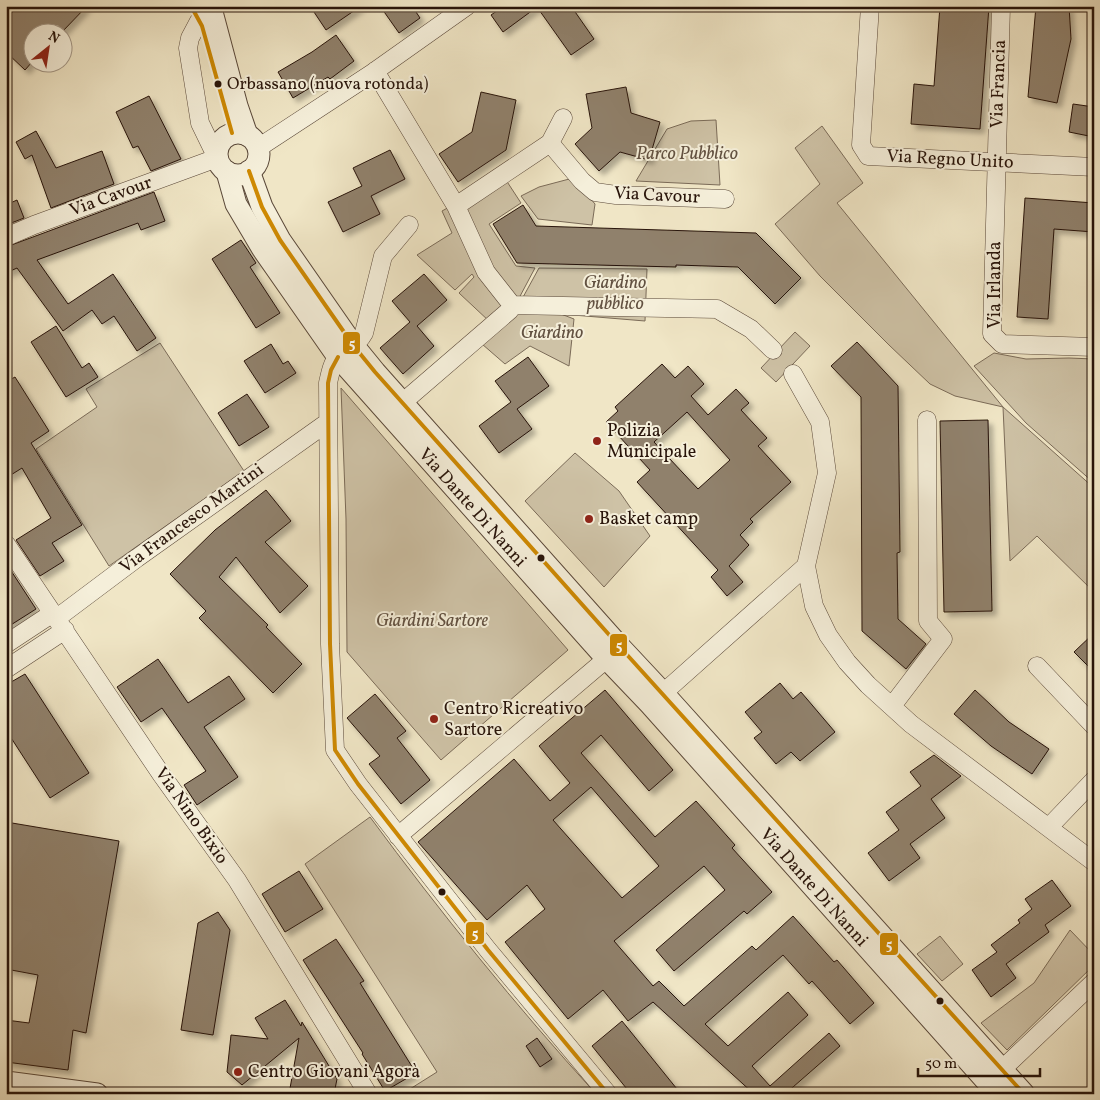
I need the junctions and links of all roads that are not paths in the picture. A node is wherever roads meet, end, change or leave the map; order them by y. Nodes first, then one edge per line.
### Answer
1 (467, 6) edge
2 (870, 6) edge
3 (1002, 6) edge
4 (199, 11) edge
5 (374, 71) junction
6 (563, 118) dead end
7 (246, 138) junction
8 (550, 143) junction
9 (997, 162) junction
10 (222, 165) junction
11 (1094, 167) edge
12 (249, 171) junction
13 (725, 199) dead end
14 (456, 206) junction
15 (409, 225) dead end
16 (6, 237) edge
17 (510, 310) dead end
18 (1094, 347) edge
19 (773, 350) dead end
20 (346, 351) junction
21 (793, 374) dead end
22 (402, 403) junction
23 (928, 420) dead end
24 (328, 422) junction
25 (6, 544) edge
26 (806, 566) junction
27 (58, 620) junction
28 (6, 644) edge
29 (613, 653) junction
30 (1037, 666) dead end
31 (6, 669) edge
32 (657, 699) junction
33 (892, 706) junction
34 (1094, 726) edge
35 (1094, 780) edge
36 (1049, 827) junction
37 (398, 836) junction
38 (1094, 862) edge
39 (1094, 982) edge
40 (6, 1082) edge
41 (996, 1082) edge
42 (97, 1094) edge
43 (368, 1094) edge
44 (608, 1094) edge
45 (1024, 1094) edge

1 - 5 street
2 - 9 street, Via Regno Unito
3 - 9 street, Via Francia
4 - 7 street, Via Dante Di Nanni
4 - 10 street, Via Dante Di Nanni
5 - 7 street
5 - 14 street
6 - 8 street
7 - 10 street
7 - 12 street
8 - 13 street, Via Cavour
8 - 14 street
9 - 11 street, Via Regno Unito
9 - 18 street, Via Irlanda
10 - 12 street
10 - 16 street, Via Cavour
10 - 20 street, Via Dante Di Nanni
12 - 20 street, Via Dante Di Nanni
14 - 19 street
15 - 20 street
17 - 22 street
20 - 22 street, Via Dante Di Nanni
20 - 24 street
20 - 29 street, Via Dante Di Nanni
21 - 26 street
22 - 29 street, Via Dante Di Nanni
23 - 33 street
24 - 27 street, Via Francesco Martini
24 - 37 street
25 - 27 street, Via Nino Bixio
26 - 32 street
26 - 33 street
27 - 28 street
27 - 31 street
27 - 43 street, Via Nino Bixio
29 - 32 street, Via Dante Di Nanni
29 - 37 street
30 - 34 street
32 - 41 street, Via Dante Di Nanni
33 - 36 street
35 - 36 street
36 - 38 street
37 - 44 street
39 - 41 street
40 - 42 street
41 - 45 street, Via Dante Di Nanni

